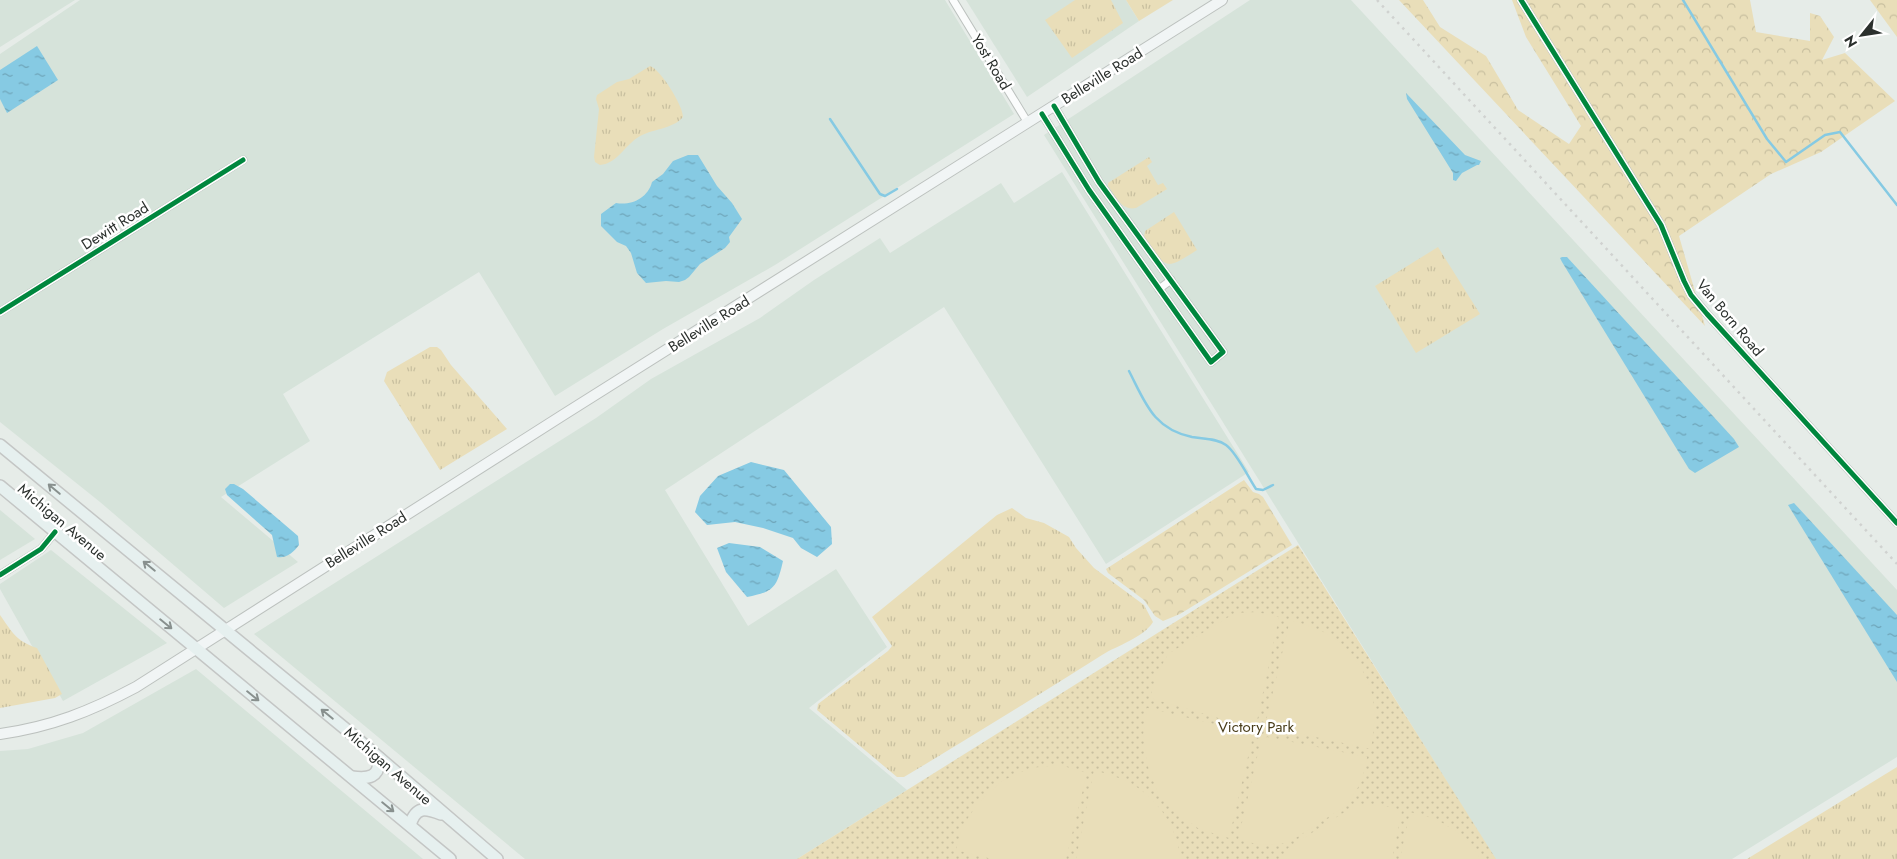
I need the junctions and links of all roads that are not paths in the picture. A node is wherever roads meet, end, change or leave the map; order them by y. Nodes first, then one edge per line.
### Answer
1 (953, 0) edge
2 (1222, 0) edge
3 (1521, 0) edge
4 (1054, 106) junction
5 (1042, 114) junction
6 (1028, 123) junction
7 (243, 160) dead end
8 (1099, 182) junction
9 (1089, 190) junction
10 (1130, 224) junction
11 (1119, 233) junction
12 (1171, 280) junction
13 (1159, 289) junction
14 (0, 312) edge
15 (3, 449) edge
16 (0, 486) edge
17 (1897, 522) edge
18 (55, 532) junction
19 (0, 575) edge
20 (226, 630) junction
21 (196, 649) junction
22 (0, 734) edge
23 (379, 758) junction
24 (350, 776) junction
25 (447, 816) junction
26 (410, 824) junction
27 (450, 859) edge
28 (497, 859) edge

1 - 6 street, Yost Road
2 - 4 main road, Belleville Road
3 - 17 street, Van Born Road
4 - 5 main road, Belleville Road
4 - 8 street
5 - 6 main road, Belleville Road
5 - 9 street
6 - 20 main road, Belleville Road
7 - 14 street, Dewitt Road
8 - 9 street
8 - 10 street
9 - 11 street
10 - 11 street
10 - 12 street
11 - 13 street
12 - 13 street
12 - 13 street
20 -> 15 main road, Michigan Avenue
16 - 18 main road, Michigan Avenue
18 - 19 street
18 -> 21 main road, Michigan Avenue
20 - 21 main road, Belleville Road
23 -> 20 main road, Michigan Avenue
21 - 22 main road, Belleville Road
21 -> 24 main road, Michigan Avenue
23 - 24 main road
23 - 25 main road, Michigan Avenue
24 -> 26 main road, Michigan Avenue
25 - 26 main road
25 - 28 main road, Michigan Avenue
26 - 27 main road, Michigan Avenue

